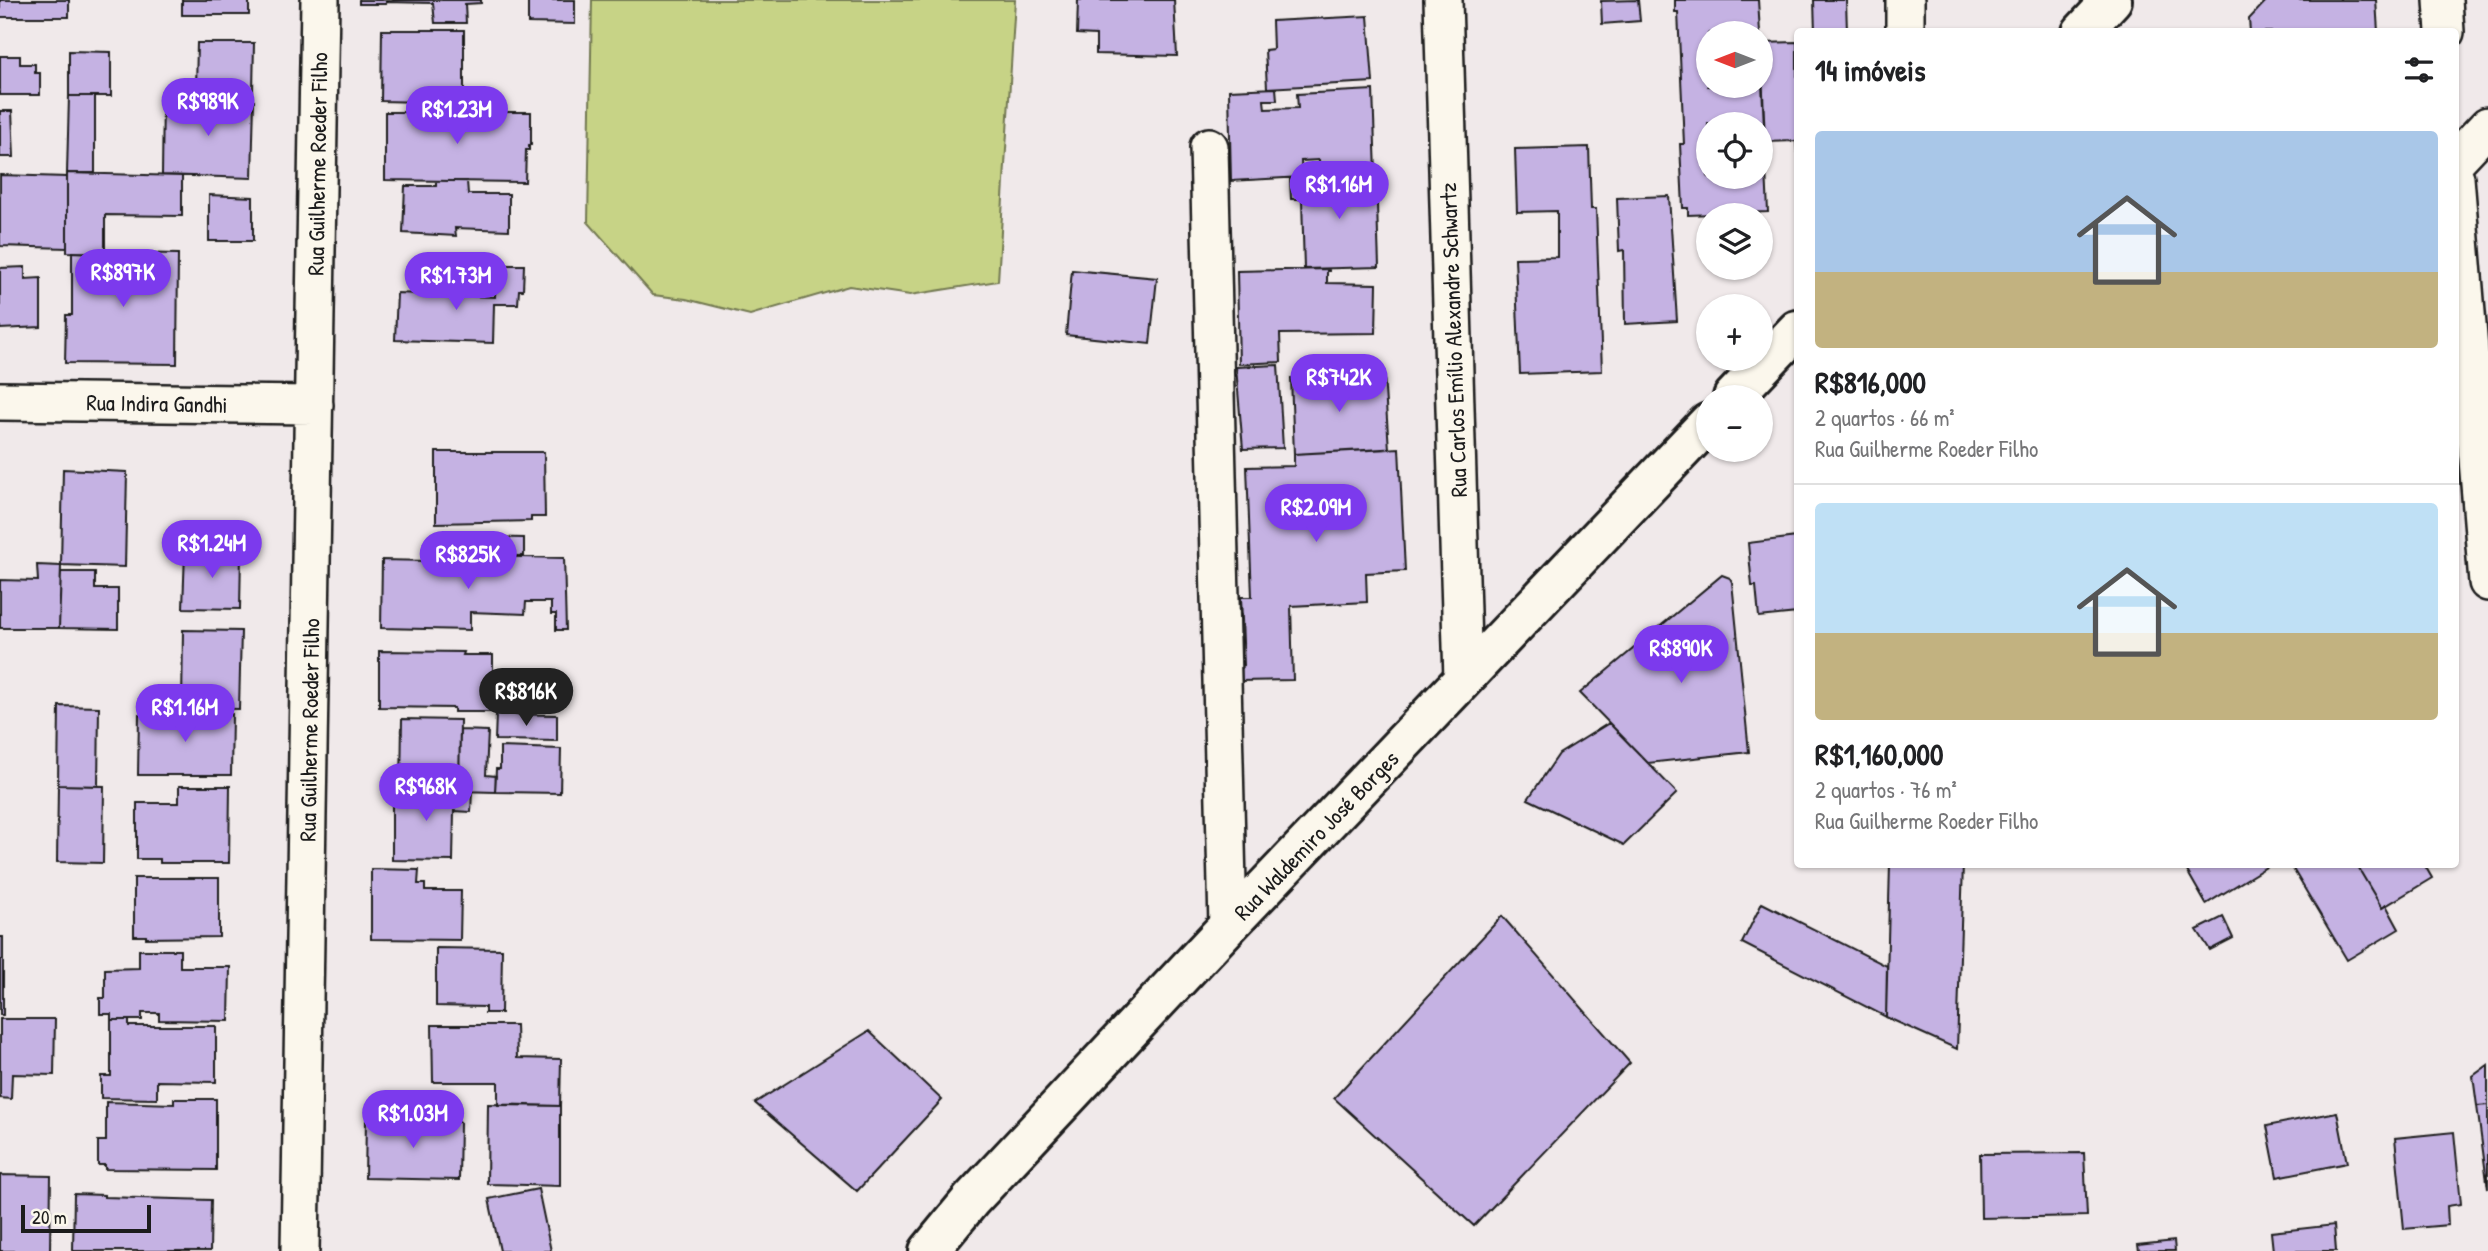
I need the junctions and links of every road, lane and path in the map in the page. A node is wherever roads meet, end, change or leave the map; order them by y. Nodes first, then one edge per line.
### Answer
1 (320, 0) edge
2 (1443, 0) edge
3 (1905, 0) edge
4 (2112, 0) edge
5 (2443, 0) edge
6 (1905, 28) edge
7 (2086, 28) edge
8 (2445, 28) edge
9 (2488, 126) edge
10 (1209, 147) dead end
11 (2459, 157) edge
12 (2459, 227) edge
13 (1794, 333) edge
14 (1744, 385) edge
15 (0, 401) edge
16 (314, 405) junction
17 (1696, 436) edge
18 (2488, 582) edge
19 (1463, 680) junction
20 (1228, 926) junction
21 (300, 1251) edge
22 (929, 1251) edge

1 - 16 street, Rua Guilherme Roeder Filho
2 - 19 street, Rua Carlos Emílio Alexandre Schwartz
3 - 6 street
4 - 7 main road
5 - 8 street
9 - 11 street
10 - 20 street
12 - 18 street
13 - 14 main road
15 - 16 street, Rua Indira Gandhi
16 - 21 street, Rua Guilherme Roeder Filho
17 - 19 main road, Rua Waldemiro José Borges
19 - 20 main road, Rua Waldemiro José Borges
20 - 22 main road, Rua Waldemiro José Borges

